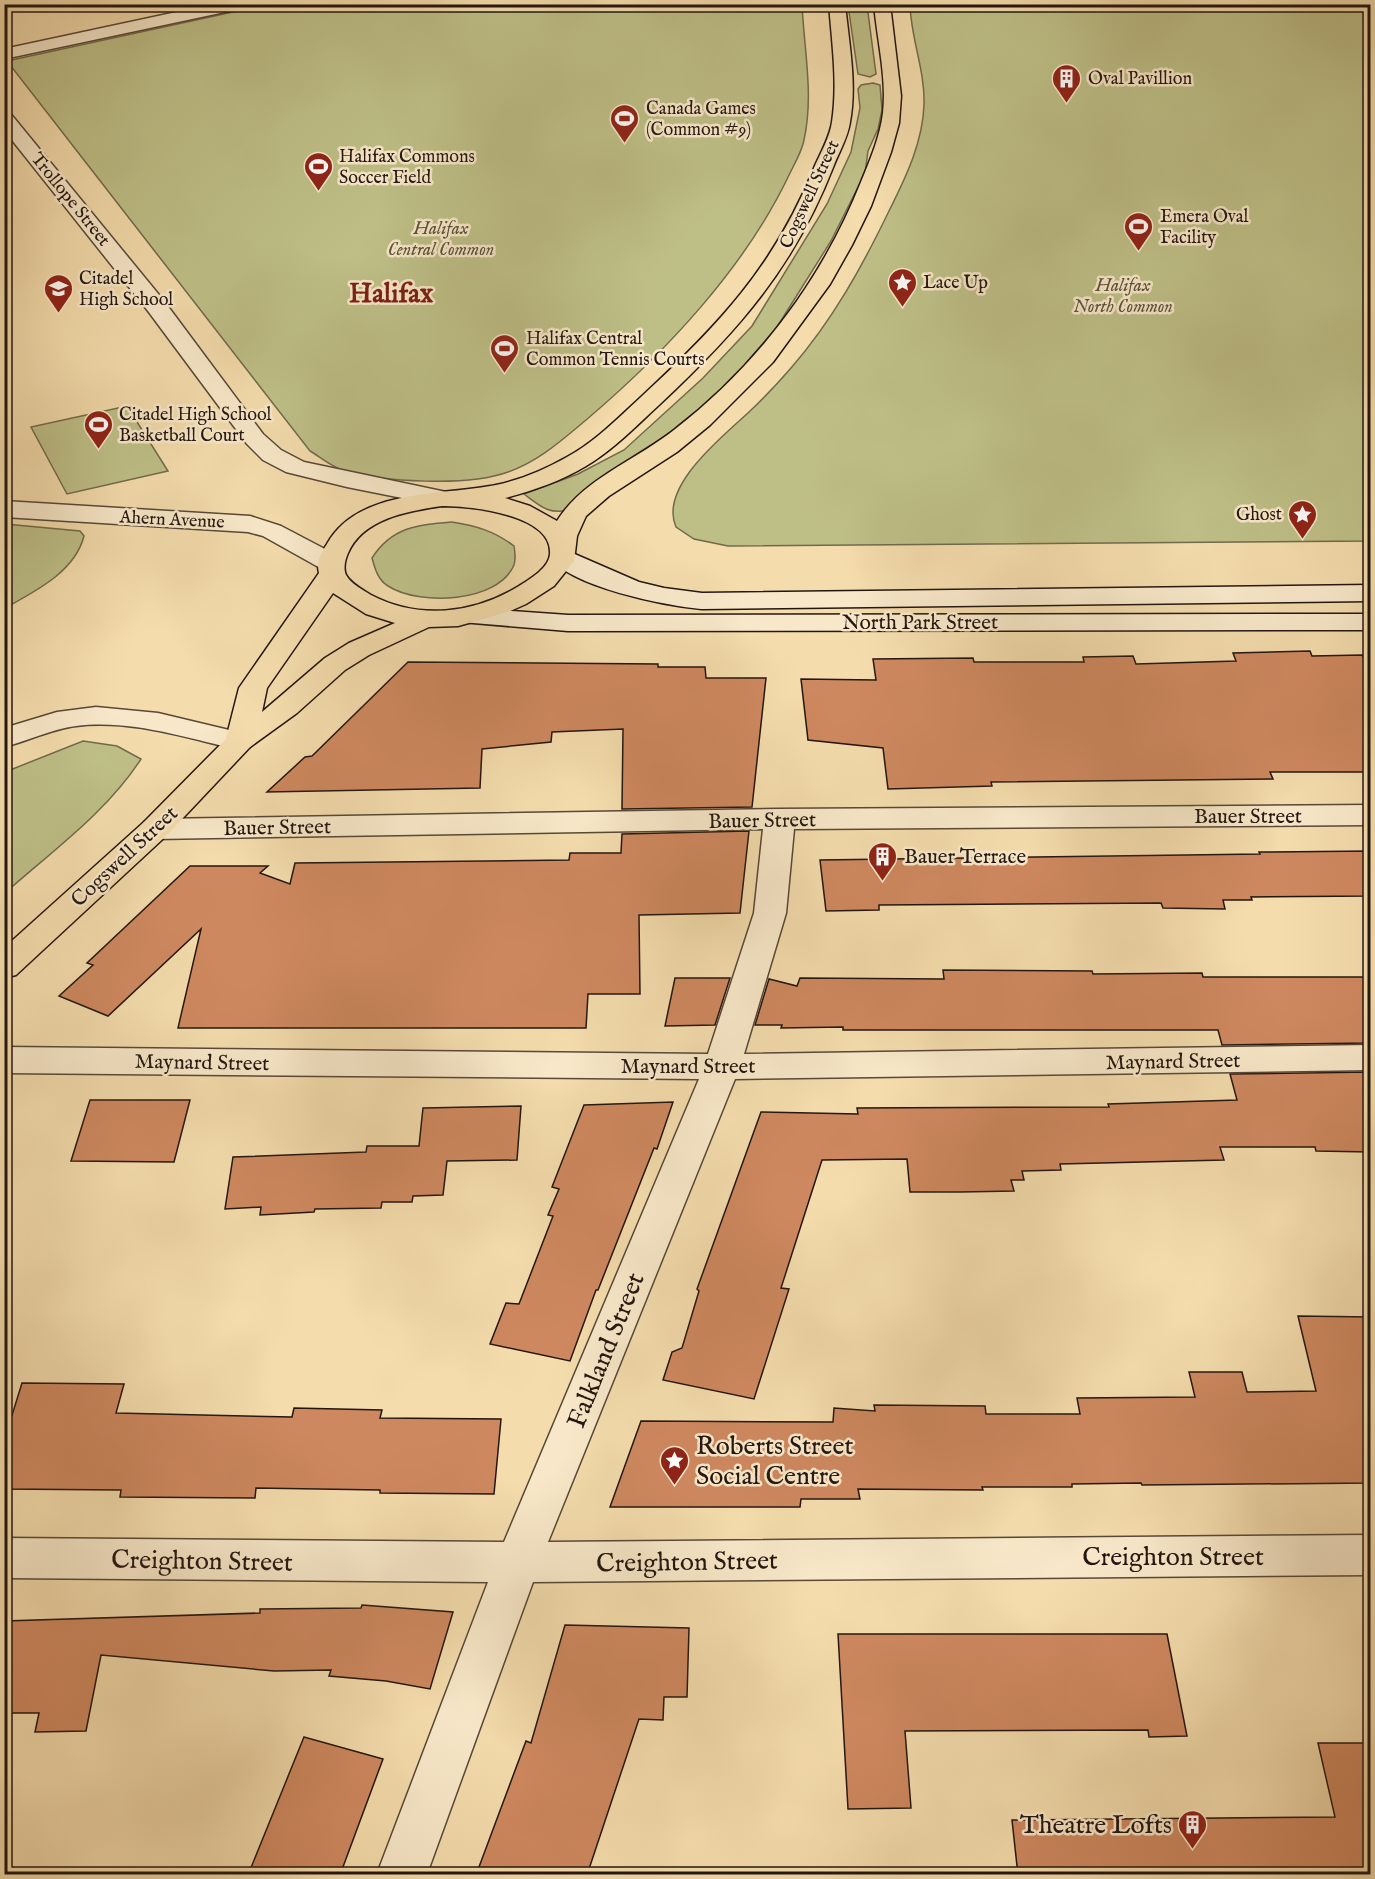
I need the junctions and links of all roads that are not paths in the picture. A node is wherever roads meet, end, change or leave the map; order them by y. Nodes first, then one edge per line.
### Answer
1 (239, 4) edge
2 (837, 4) edge
3 (882, 4) edge
4 (15, 34) dead end
5 (94, 36) junction
6 (4, 54) edge
7 (4, 117) edge
8 (450, 498) junction
9 (4, 509) edge
10 (562, 552) junction
11 (332, 568) junction
12 (1371, 593) edge
13 (471, 616) junction
14 (423, 620) junction
15 (1371, 622) edge
16 (4, 738) edge
17 (240, 741) junction
18 (1371, 815) edge
19 (779, 819) junction
20 (154, 829) junction
21 (4, 967) edge
22 (1371, 1058) edge
23 (4, 1060) edge
24 (722, 1067) junction
25 (1371, 1555) edge
26 (4, 1558) edge
27 (518, 1562) junction
28 (402, 1875) edge

1 - 5 street
2 - 8 main road, Cogswell Street
3 - 10 main road
4 - 5 street
5 - 6 street
7 - 8 street, Trollope Street
8 - 10 main road
8 - 11 main road, Cogswell Street
9 - 11 street, Ahern Avenue
10 - 12 street, North Park Street
10 - 13 main road
11 - 14 main road
11 - 17 main road
13 - 14 main road
13 - 15 street, North Park Street
14 - 17 main road, Cogswell Street
16 - 17 street
17 - 20 main road, Cogswell Street
18 - 19 street, Bauer Street
19 - 20 street, Bauer Street
19 - 24 street, Falkland Street
20 - 21 main road, Cogswell Street
22 - 24 street, Maynard Street
23 - 24 street, Maynard Street
24 - 27 street, Falkland Street
25 - 27 street, Creighton Street
26 - 27 street, Creighton Street
27 - 28 street, Falkland Street

